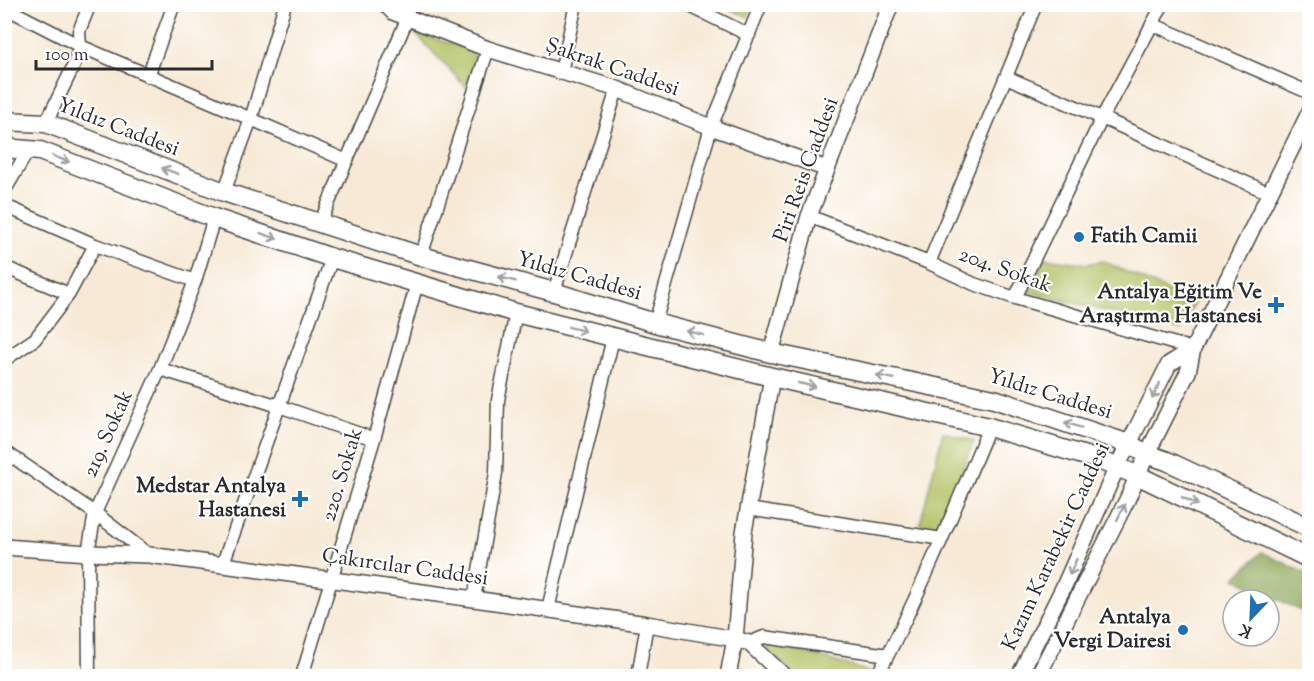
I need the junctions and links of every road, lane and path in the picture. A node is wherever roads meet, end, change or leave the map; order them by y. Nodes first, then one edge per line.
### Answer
1 (90, 4) edge
2 (174, 4) edge
3 (285, 4) edge
4 (385, 4) edge
5 (576, 4) edge
6 (686, 4) edge
7 (761, 4) edge
8 (891, 4) edge
9 (1036, 4) edge
10 (1162, 4) edge
11 (4, 7) edge
12 (408, 17) junction
13 (1152, 24) junction
14 (749, 35) junction
15 (80, 46) junction
16 (488, 49) junction
17 (561, 72) junction
18 (148, 75) junction
19 (1006, 77) junction
20 (617, 89) junction
21 (1310, 93) edge
22 (1310, 111) edge
23 (1102, 118) junction
24 (251, 119) junction
25 (4, 121) edge
26 (46, 123) junction
27 (711, 127) junction
28 (4, 148) edge
29 (29, 149) junction
30 (347, 161) junction
31 (827, 169) junction
32 (224, 192) junction
33 (1269, 193) junction
34 (4, 195) edge
35 (4, 203) edge
36 (809, 216) junction
37 (214, 218) junction
38 (320, 223) junction
39 (95, 245) junction
40 (421, 256) junction
41 (332, 258) junction
42 (929, 263) junction
43 (4, 267) edge
44 (195, 282) junction
45 (417, 283) junction
46 (554, 292) junction
47 (69, 294) junction
48 (1015, 298) junction
49 (516, 313) junction
50 (655, 323) junction
51 (613, 338) junction
52 (1193, 349) junction
53 (771, 353) junction
54 (4, 360) edge
55 (160, 369) junction
56 (772, 377) junction
57 (279, 406) junction
58 (989, 427) junction
59 (374, 439) junction
60 (1129, 444) junction
61 (4, 451) edge
62 (1147, 454) junction
63 (1117, 467) junction
64 (1137, 475) junction
65 (748, 509) junction
66 (95, 513) junction
67 (1310, 528) edge
68 (942, 539) junction
69 (4, 547) edge
70 (88, 553) junction
71 (150, 555) junction
72 (1310, 559) edge
73 (222, 566) junction
74 (332, 579) junction
75 (474, 598) junction
76 (548, 609) junction
77 (647, 624) junction
78 (742, 641) junction
79 (888, 655) junction
80 (89, 676) edge
81 (302, 676) edge
82 (638, 676) edge
83 (728, 676) edge
84 (784, 676) edge
85 (877, 676) edge
86 (1019, 676) edge
87 (1038, 676) edge

1 - 15 street
2 - 18 street
3 - 24 street
4 - 12 street, Şakrak Caddesi
5 - 17 street
6 - 14 street
7 - 14 street
8 - 31 street, Piri Reis Caddesi
9 - 19 street
10 - 13 street
11 - 15 street
12 - 16 street, Şakrak Caddesi
12 - 30 street
13 - 21 street
13 - 23 street
14 - 27 street
15 - 18 street
15 - 26 street
16 - 17 street, Şakrak Caddesi
16 - 40 street
17 - 20 street, Şakrak Caddesi
18 - 24 street
19 - 23 street
19 - 42 street
20 - 27 street, Şakrak Caddesi
20 - 46 street
22 - 33 street, Kazım Karabekir Caddesi
23 - 33 street
23 - 48 street
24 - 30 street
24 - 32 street
25 - 26 main road, Yıldız Caddesi
32 -> 26 main road, Yıldız Caddesi
27 - 31 street, Şakrak Caddesi
27 - 50 street
28 - 29 main road
29 - 34 street
29 -> 37 main road
30 - 38 street
31 - 36 street, Piri Reis Caddesi
32 - 38 main road, Yıldız Caddesi
33 - 52 street, Kazım Karabekir Caddesi
35 - 39 street
36 - 42 street, 204. Sokak
36 - 53 street, Piri Reis Caddesi
37 -> 41 main road
37 - 44 street, 219. Sokak
38 - 40 main road, Yıldız Caddesi
39 - 44 street
39 - 47 street
46 -> 40 main road, Yıldız Caddesi
41 - 45 main road
41 - 57 street
42 - 48 street, 204. Sokak
43 - 47 street
44 - 55 street, 219. Sokak
45 - 49 main road
45 - 59 street, 220. Sokak
46 - 50 main road, Yıldız Caddesi
47 - 54 street
48 - 52 street, 204. Sokak
49 -> 51 main road
49 - 75 street
53 -> 50 main road, Yıldız Caddesi
51 - 56 main road
51 - 76 street
52 -> 60 street, Kazım Karabekir Caddesi
52 - 62 street, Kazım Karabekir Caddesi
60 -> 53 main road, Yıldız Caddesi
55 - 57 street
55 - 66 street, 219. Sokak
56 -> 58 main road
56 - 65 street
57 - 59 street
57 - 73 street
58 - 63 main road
58 - 68 street
59 - 74 street, 220. Sokak
60 - 62 main road, Yıldız Caddesi
60 - 63 street, Kazım Karabekir Caddesi
61 - 66 street
62 - 64 street, Kazım Karabekir Caddesi
62 - 67 main road, Yıldız Caddesi
63 - 64 main road
63 -> 86 street, Kazım Karabekir Caddesi
64 -> 72 main road
87 -> 64 street, Kazım Karabekir Caddesi
65 - 68 street
65 - 78 street
66 - 70 street, 219. Sokak
66 - 71 street
68 - 79 street
69 - 70 street, Çakırcılar Caddesi
70 - 71 street, Çakırcılar Caddesi
70 - 80 street, 219. Sokak
71 - 73 street, Çakırcılar Caddesi
73 - 74 street, Çakırcılar Caddesi
74 - 75 street, Çakırcılar Caddesi
74 - 81 street, 220. Sokak
75 - 76 street, Çakırcılar Caddesi
76 - 77 street, Çakırcılar Caddesi
77 - 78 street, Çakırcılar Caddesi
77 - 82 street
78 - 79 street
78 - 83 street
78 - 84 street
79 - 85 street

